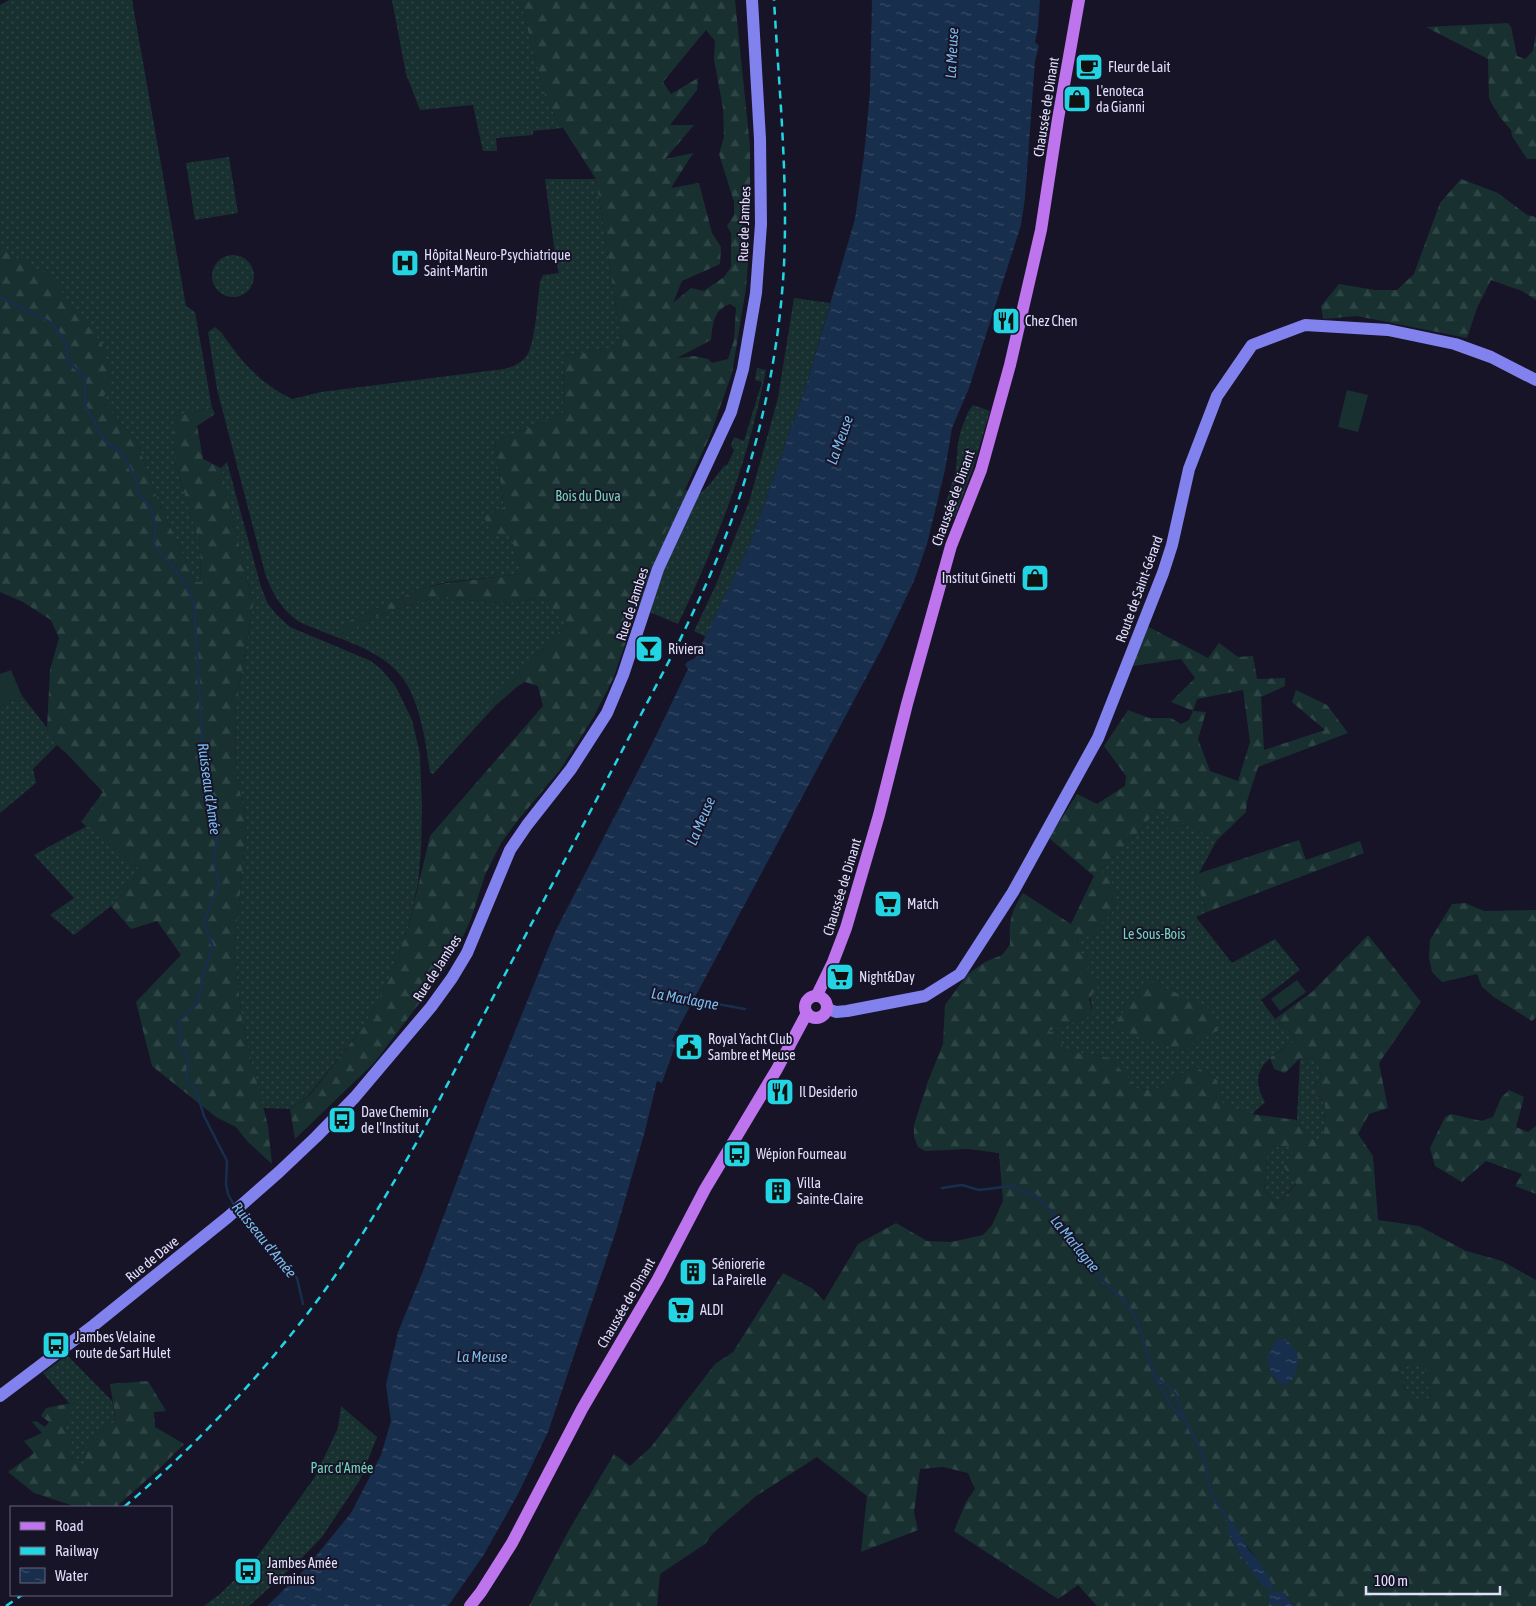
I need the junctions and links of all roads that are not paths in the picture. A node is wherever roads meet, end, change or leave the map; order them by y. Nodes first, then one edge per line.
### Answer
1 (752, 0) edge
2 (1079, 0) edge
3 (1536, 380) edge
4 (817, 995) junction
5 (828, 1009) junction
6 (807, 1013) junction
7 (316, 1137) joint
8 (0, 1396) edge
9 (470, 1606) edge

1 - 7 main road, Rue de Jambes
2 - 4 main road, Chaussée de Dinant
3 - 5 main road, Route de Saint-Gérard
4 - 5 main road
4 - 6 main road
5 - 6 main road
6 - 9 main road, Chaussée de Dinant
7 - 8 main road, Rue de Dave

